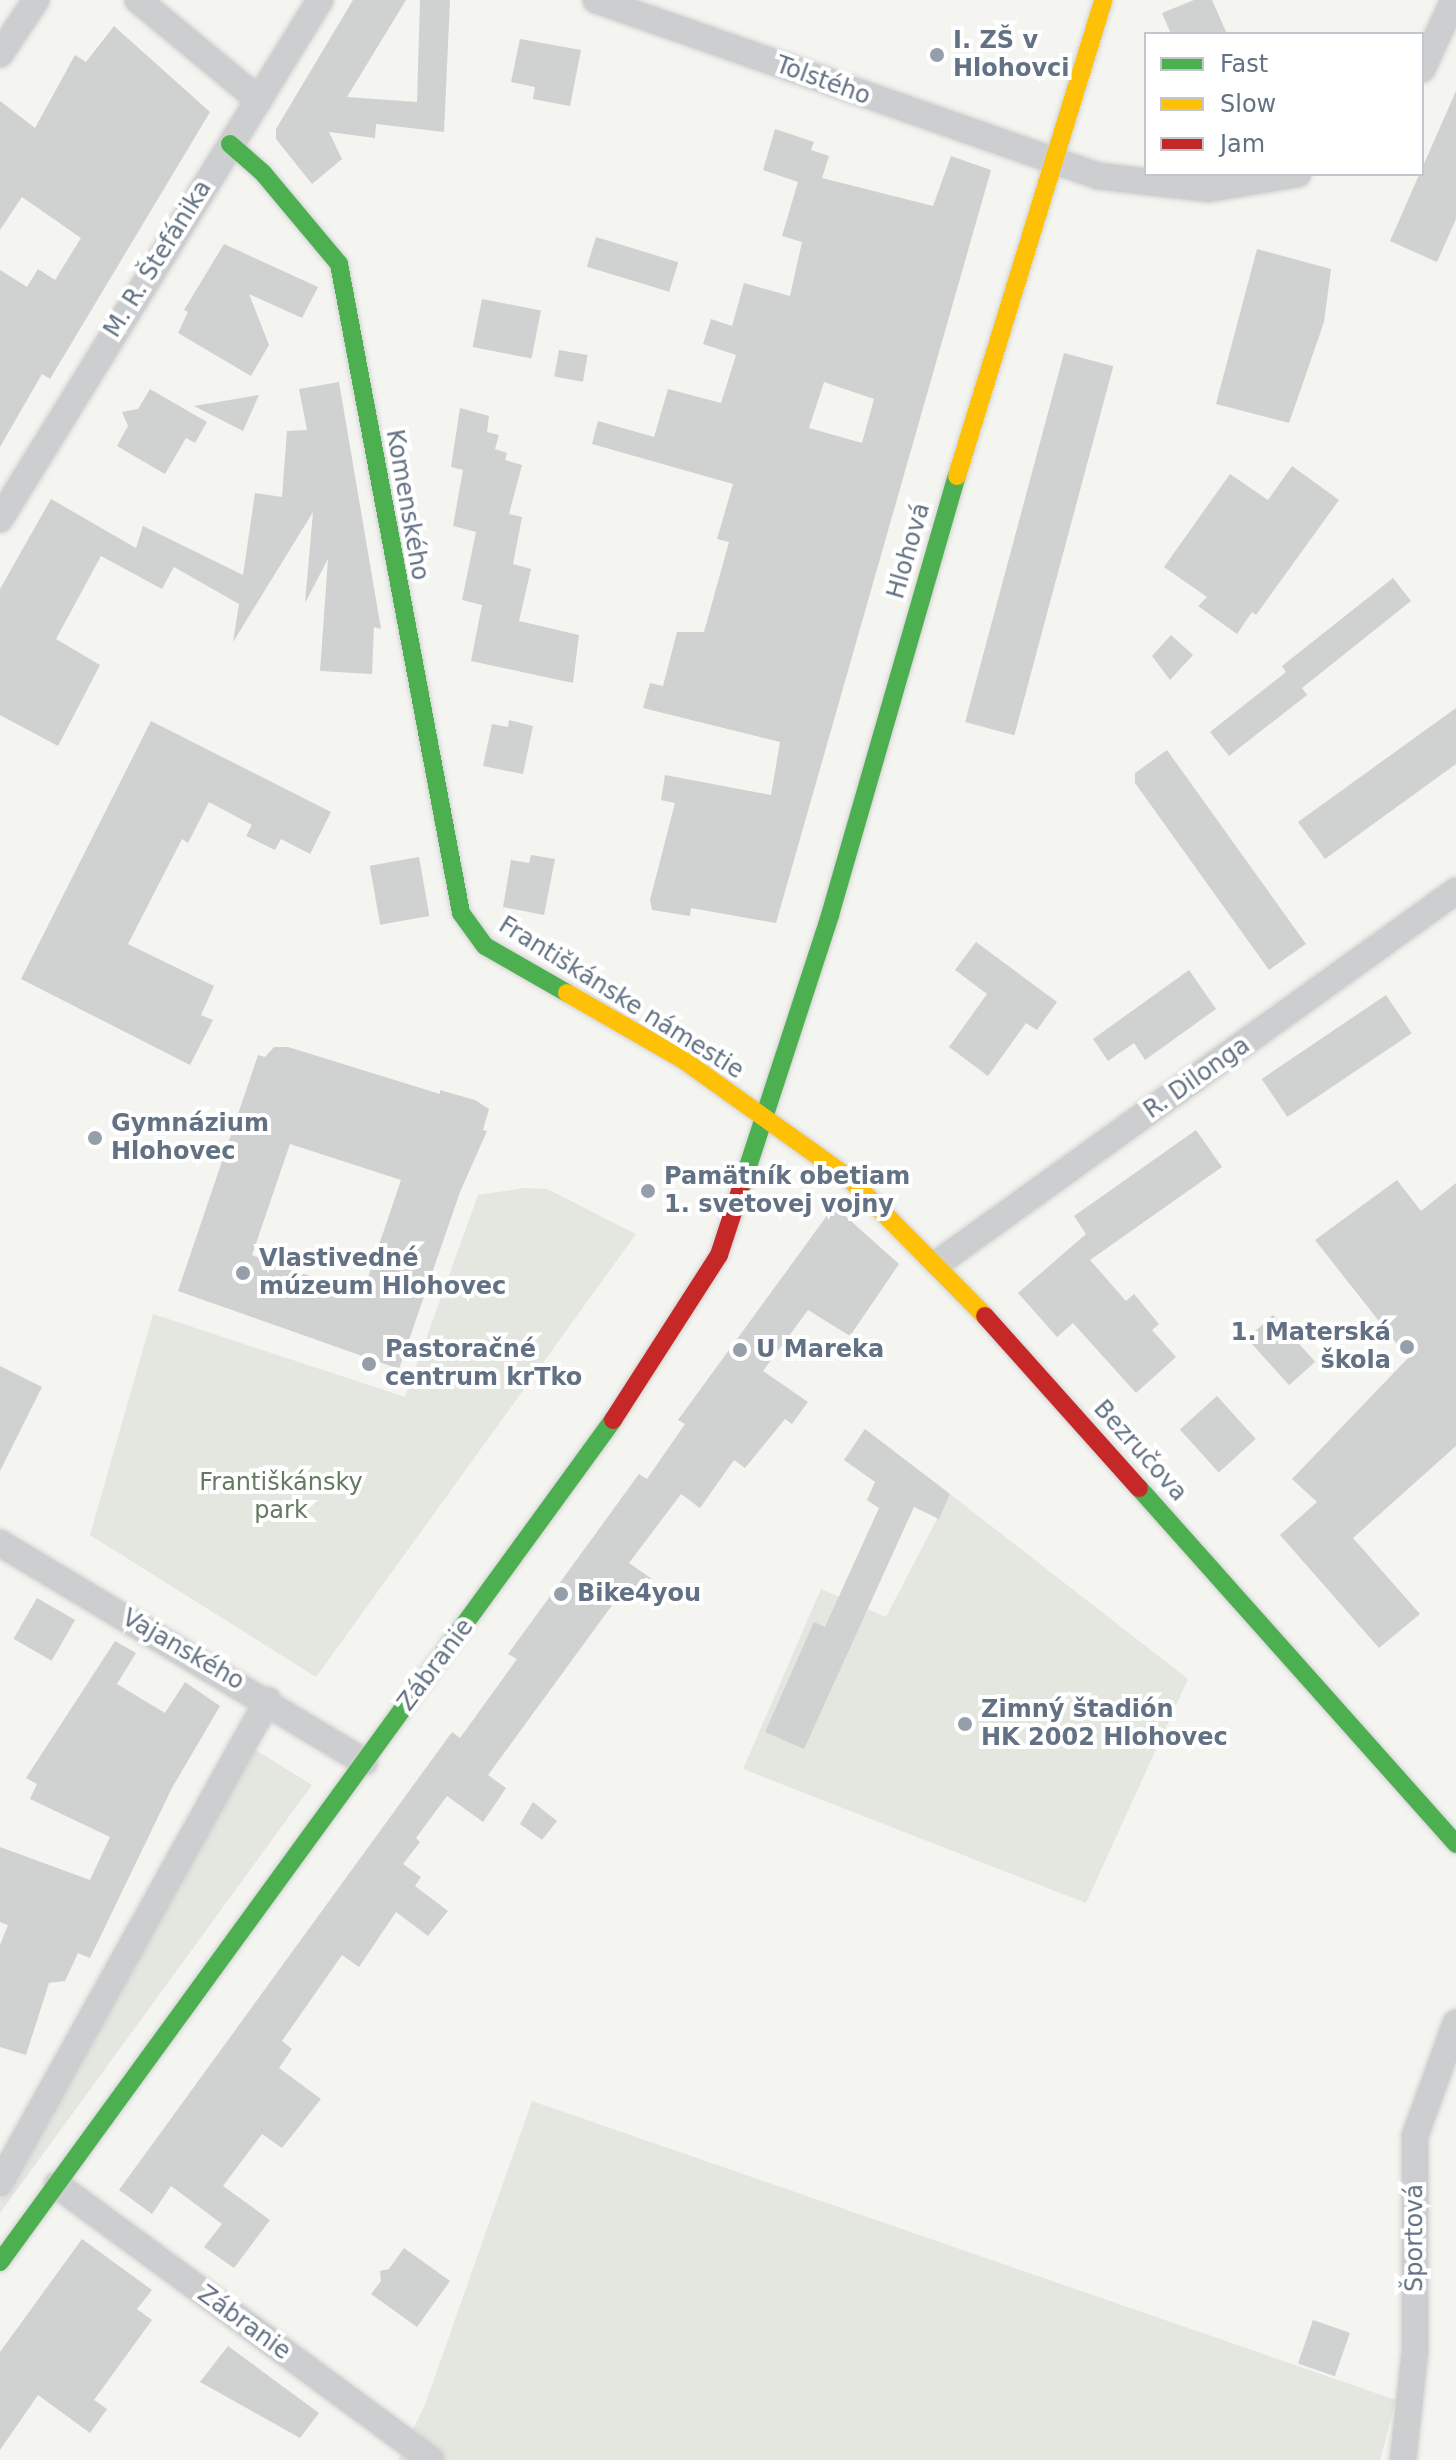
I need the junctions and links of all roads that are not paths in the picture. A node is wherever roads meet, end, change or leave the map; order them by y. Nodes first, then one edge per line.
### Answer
1 (36, 0) edge
2 (138, 0) edge
3 (320, 0) edge
4 (596, 0) edge
5 (1103, 0) edge
6 (1454, 0) edge
7 (0, 54) edge
8 (1424, 65) edge
9 (259, 100) junction
10 (230, 144) junction
11 (1050, 160) junction
12 (1286, 176) edge
13 (0, 519) edge
14 (1456, 891) edge
15 (461, 913) joint
16 (763, 1117) junction
17 (938, 1263) junction
18 (0, 1543) edge
19 (268, 1700) junction
20 (364, 1762) junction
21 (1456, 1844) edge
22 (1456, 2023) edge
23 (0, 2183) edge
24 (57, 2185) junction
25 (0, 2262) edge
26 (431, 2460) edge
27 (1403, 2460) edge

1 - 7 street
2 - 9 street
3 - 9 street, M. R. Štefánika
4 - 11 street, Tolstého
5 - 11 main road, Hlohová
6 - 8 street
9 - 10 street, M. R. Štefánika
10 - 13 street, M. R. Štefánika
10 - 15 main road, Komenského
11 - 12 street, Tolstého
11 - 16 main road, Hlohová
14 - 17 street, R. Dilonga
15 - 16 main road, Františkánske námestie
16 - 17 main road, Bezručova
16 - 20 main road, Zábranie
17 - 21 main road, Bezručova
18 - 19 street, Vajanského
19 - 20 street, Vajanského
19 - 23 street
20 - 24 main road, Zábranie
22 - 27 street, Športová
24 - 25 main road, Zábranie
24 - 26 street, Zábranie

